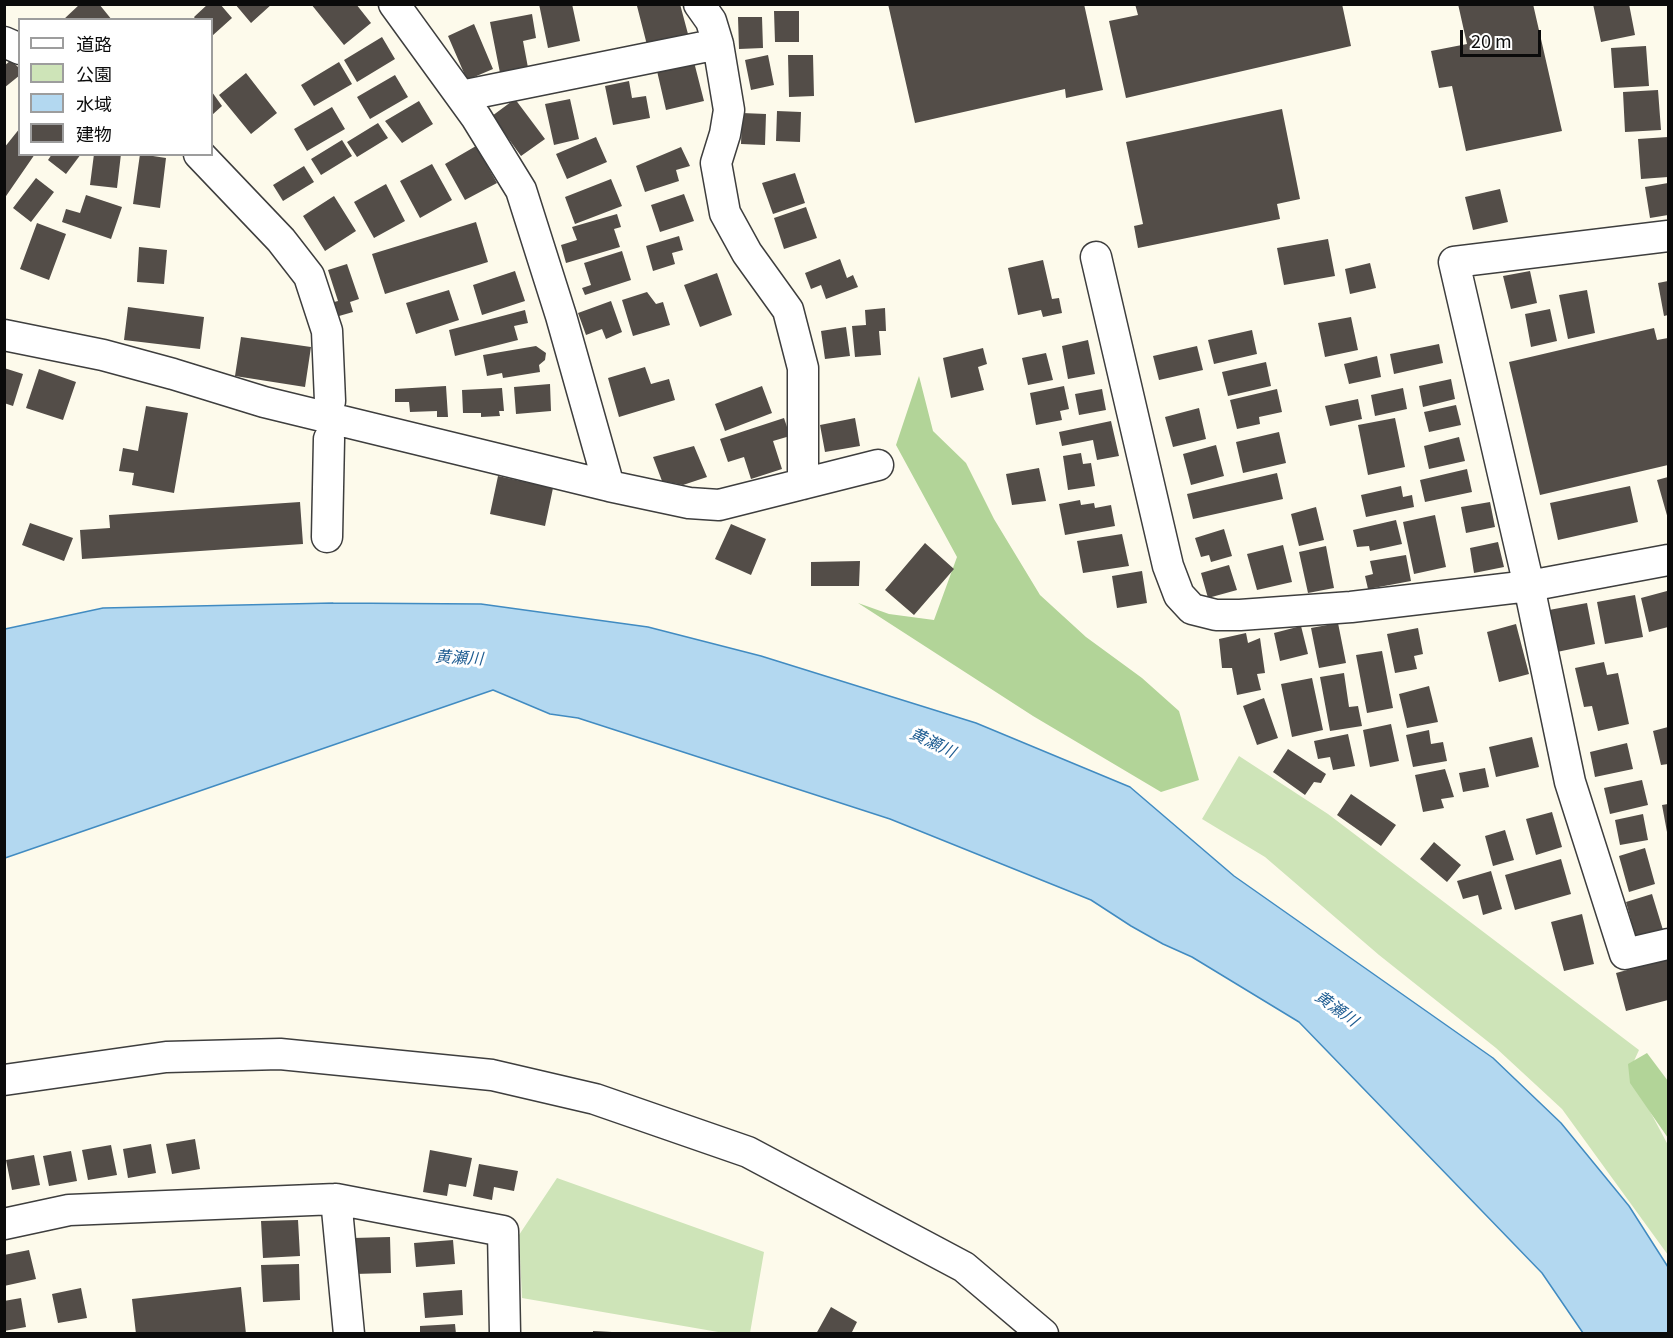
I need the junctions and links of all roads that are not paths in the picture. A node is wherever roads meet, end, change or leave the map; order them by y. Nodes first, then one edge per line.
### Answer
1 (394, 4) edge
2 (699, 4) edge
3 (4, 42) edge
4 (718, 44) junction
5 (18, 49) edge
6 (461, 96) junction
7 (201, 156) edge
8 (1668, 236) edge
9 (1096, 257) dead end
10 (4, 335) edge
11 (330, 401) dead end
12 (329, 439) dead end
13 (878, 465) dead end
14 (803, 484) junction
15 (609, 486) junction
16 (327, 537) dead end
17 (1668, 560) edge
18 (1529, 586) junction
19 (1668, 944) edge
20 (4, 1080) edge
21 (336, 1199) junction
22 (4, 1224) edge
23 (349, 1334) edge
24 (506, 1334) edge
25 (1043, 1334) edge

1 - 6 street
2 - 4 street
3 - 5 street
4 - 6 street
4 - 14 street
6 - 15 street
7 - 11 street
8 - 18 street
9 - 18 street
10 - 15 street
12 - 16 street
13 - 14 street
14 - 15 street
17 - 18 street
18 - 19 street
20 - 25 street
21 - 22 street
21 - 23 street
21 - 24 street

